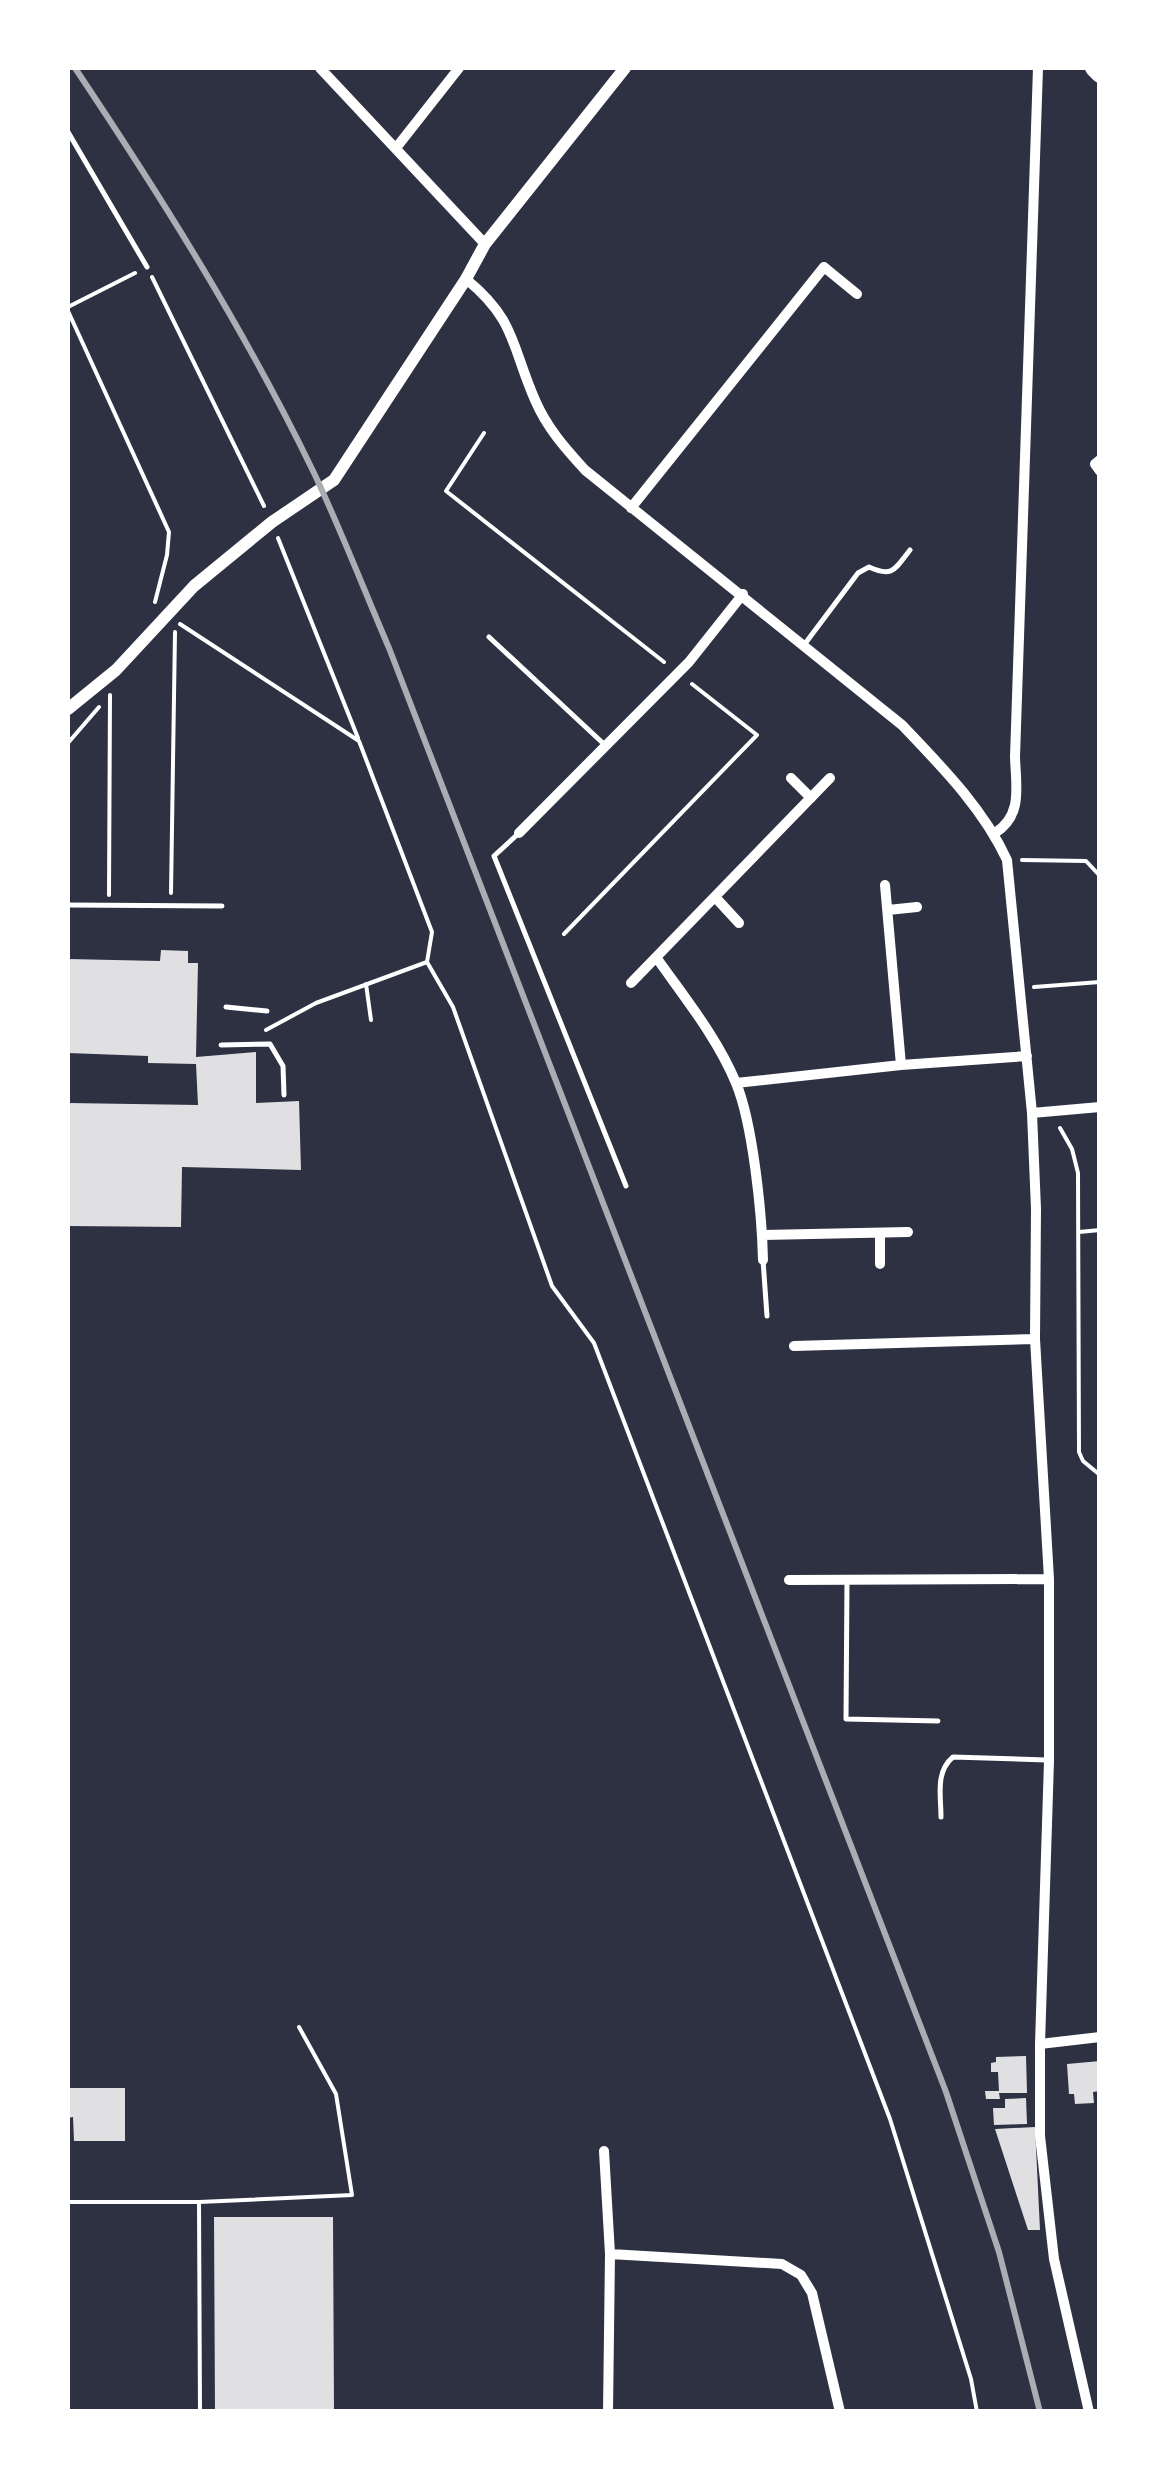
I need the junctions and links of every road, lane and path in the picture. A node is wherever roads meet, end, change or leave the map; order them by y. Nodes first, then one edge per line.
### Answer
1 (320, 68) edge
2 (459, 68) edge
3 (625, 68) edge
4 (1038, 68) edge
5 (1094, 68) edge
6 (1100, 74) edge
7 (68, 132) edge
8 (396, 148) junction
9 (485, 244) junction
10 (147, 267) junction
11 (466, 279) junction
12 (858, 294) dead end
13 (68, 309) edge
14 (484, 433) dead end
15 (1100, 460) edge
16 (1100, 471) edge
17 (631, 508) junction
18 (272, 522) junction
19 (910, 550) dead end
20 (743, 594) junction
21 (168, 615) junction
22 (489, 637) dead end
23 (804, 645) junction
24 (678, 673) junction
25 (110, 694) dead end
26 (68, 709) edge
27 (359, 742) junction
28 (606, 746) junction
29 (791, 778) dead end
30 (830, 778) dead end
31 (811, 798) junction
32 (519, 833) joint
33 (995, 834) junction
34 (1007, 860) junction
35 (1100, 876) edge
36 (885, 885) dead end
37 (715, 897) junction
38 (68, 905) edge
39 (109, 906) junction
40 (171, 906) junction
41 (222, 906) dead end
42 (916, 906) dead end
43 (888, 910) junction
44 (740, 923) dead end
45 (564, 934) dead end
46 (656, 957) junction
47 (426, 962) junction
48 (1100, 982) edge
49 (631, 983) dead end
50 (366, 984) junction
51 (1020, 988) junction
52 (226, 1008) dead end
53 (267, 1011) dead end
54 (371, 1020) dead end
55 (262, 1031) dead end
56 (221, 1046) dead end
57 (1027, 1056) junction
58 (901, 1065) junction
59 (736, 1083) junction
60 (284, 1094) dead end
61 (1100, 1107) edge
62 (1032, 1112) junction
63 (1032, 1128) junction
64 (626, 1186) dead end
65 (1100, 1230) edge
66 (880, 1232) junction
67 (908, 1232) dead end
68 (1078, 1232) junction
69 (762, 1236) junction
70 (763, 1260) joint
71 (880, 1264) dead end
72 (767, 1316) dead end
73 (1035, 1339) junction
74 (794, 1346) dead end
75 (1100, 1475) edge
76 (789, 1580) dead end
77 (846, 1580) junction
78 (1048, 1580) junction
79 (938, 1721) dead end
80 (1049, 1760) junction
81 (942, 1817) dead end
82 (299, 2027) dead end
83 (1100, 2037) edge
84 (1040, 2044) junction
85 (604, 2150) dead end
86 (68, 2202) edge
87 (199, 2202) junction
88 (610, 2254) junction
89 (200, 2412) edge
90 (608, 2412) edge
91 (840, 2412) edge
92 (977, 2412) edge
93 (1088, 2412) edge

1 - 8 street
2 - 8 street
3 - 9 street
4 - 33 street
5 - 6 main road
7 - 10 lane
8 - 9 street
9 - 11 street
10 - 13 path
10 - 18 path
11 - 17 street
11 - 18 street
12 - 17 street
13 - 21 path
14 - 24 path
15 - 16 street
17 - 20 street
18 - 21 street
18 - 27 path
19 - 23 lane
20 - 23 street
20 - 24 street
21 - 26 street
22 - 28 lane
23 - 33 street
24 - 28 street
24 - 45 path
25 - 39 path
27 - 40 path
27 - 47 path
28 - 32 street
29 - 31 street
30 - 31 street
31 - 37 street
32 - 64 lane
33 - 34 street
34 - 35 path
34 - 51 street
36 - 43 street
37 - 44 street
37 - 46 street
38 - 39 lane
39 - 40 lane
40 - 41 lane
42 - 43 street
43 - 58 street
46 - 49 street
46 - 59 street
47 - 50 path
47 - 92 path
48 - 51 path
50 - 54 path
50 - 55 path
51 - 57 street
52 - 53 lane
56 - 60 lane
57 - 58 street
57 - 62 street
58 - 59 street
59 - 69 street
61 - 62 street
62 - 63 street
63 - 68 path
63 - 73 street
65 - 68 path
66 - 67 street
66 - 69 street
66 - 71 street
68 - 75 path
69 - 70 street
70 - 72 lane
73 - 74 street
73 - 78 street
76 - 77 street
77 - 78 street
77 - 79 lane
78 - 80 street
80 - 81 lane
80 - 84 street
82 - 87 path
83 - 84 street
84 - 93 street
85 - 88 street
86 - 87 path
87 - 89 path
88 - 90 street
88 - 91 street

